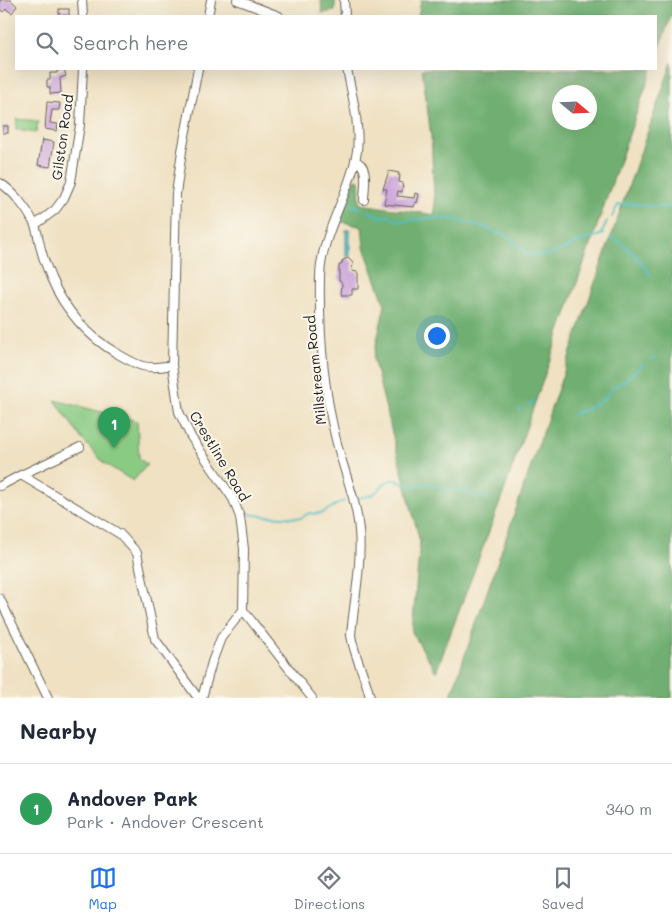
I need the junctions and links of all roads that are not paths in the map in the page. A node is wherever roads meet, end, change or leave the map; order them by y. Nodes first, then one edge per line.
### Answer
1 (82, 0) edge
2 (211, 0) edge
3 (237, 0) edge
4 (344, 0) edge
5 (83, 15) edge
6 (208, 15) edge
7 (276, 15) edge
8 (345, 15) edge
9 (83, 70) edge
10 (198, 70) edge
11 (347, 70) edge
12 (355, 161) junction
13 (0, 183) edge
14 (364, 200) dead end
15 (35, 225) junction
16 (172, 365) junction
17 (80, 447) dead end
18 (21, 475) junction
19 (0, 486) edge
20 (0, 599) edge
21 (243, 610) junction
22 (48, 698) edge
23 (198, 698) edge
24 (202, 698) edge
25 (312, 698) edge
26 (370, 698) edge

1 - 5 street
2 - 6 street
3 - 7 street
4 - 8 street
9 - 15 street, Gilston Road
10 - 16 street, Crestline Road
11 - 12 street, Millstream Road
12 - 14 street
12 - 26 street, Millstream Road
13 - 15 street
15 - 16 street
16 - 21 street, Crestline Road
17 - 18 street
18 - 19 street
18 - 23 street
20 - 22 street
21 - 24 street
21 - 25 street

